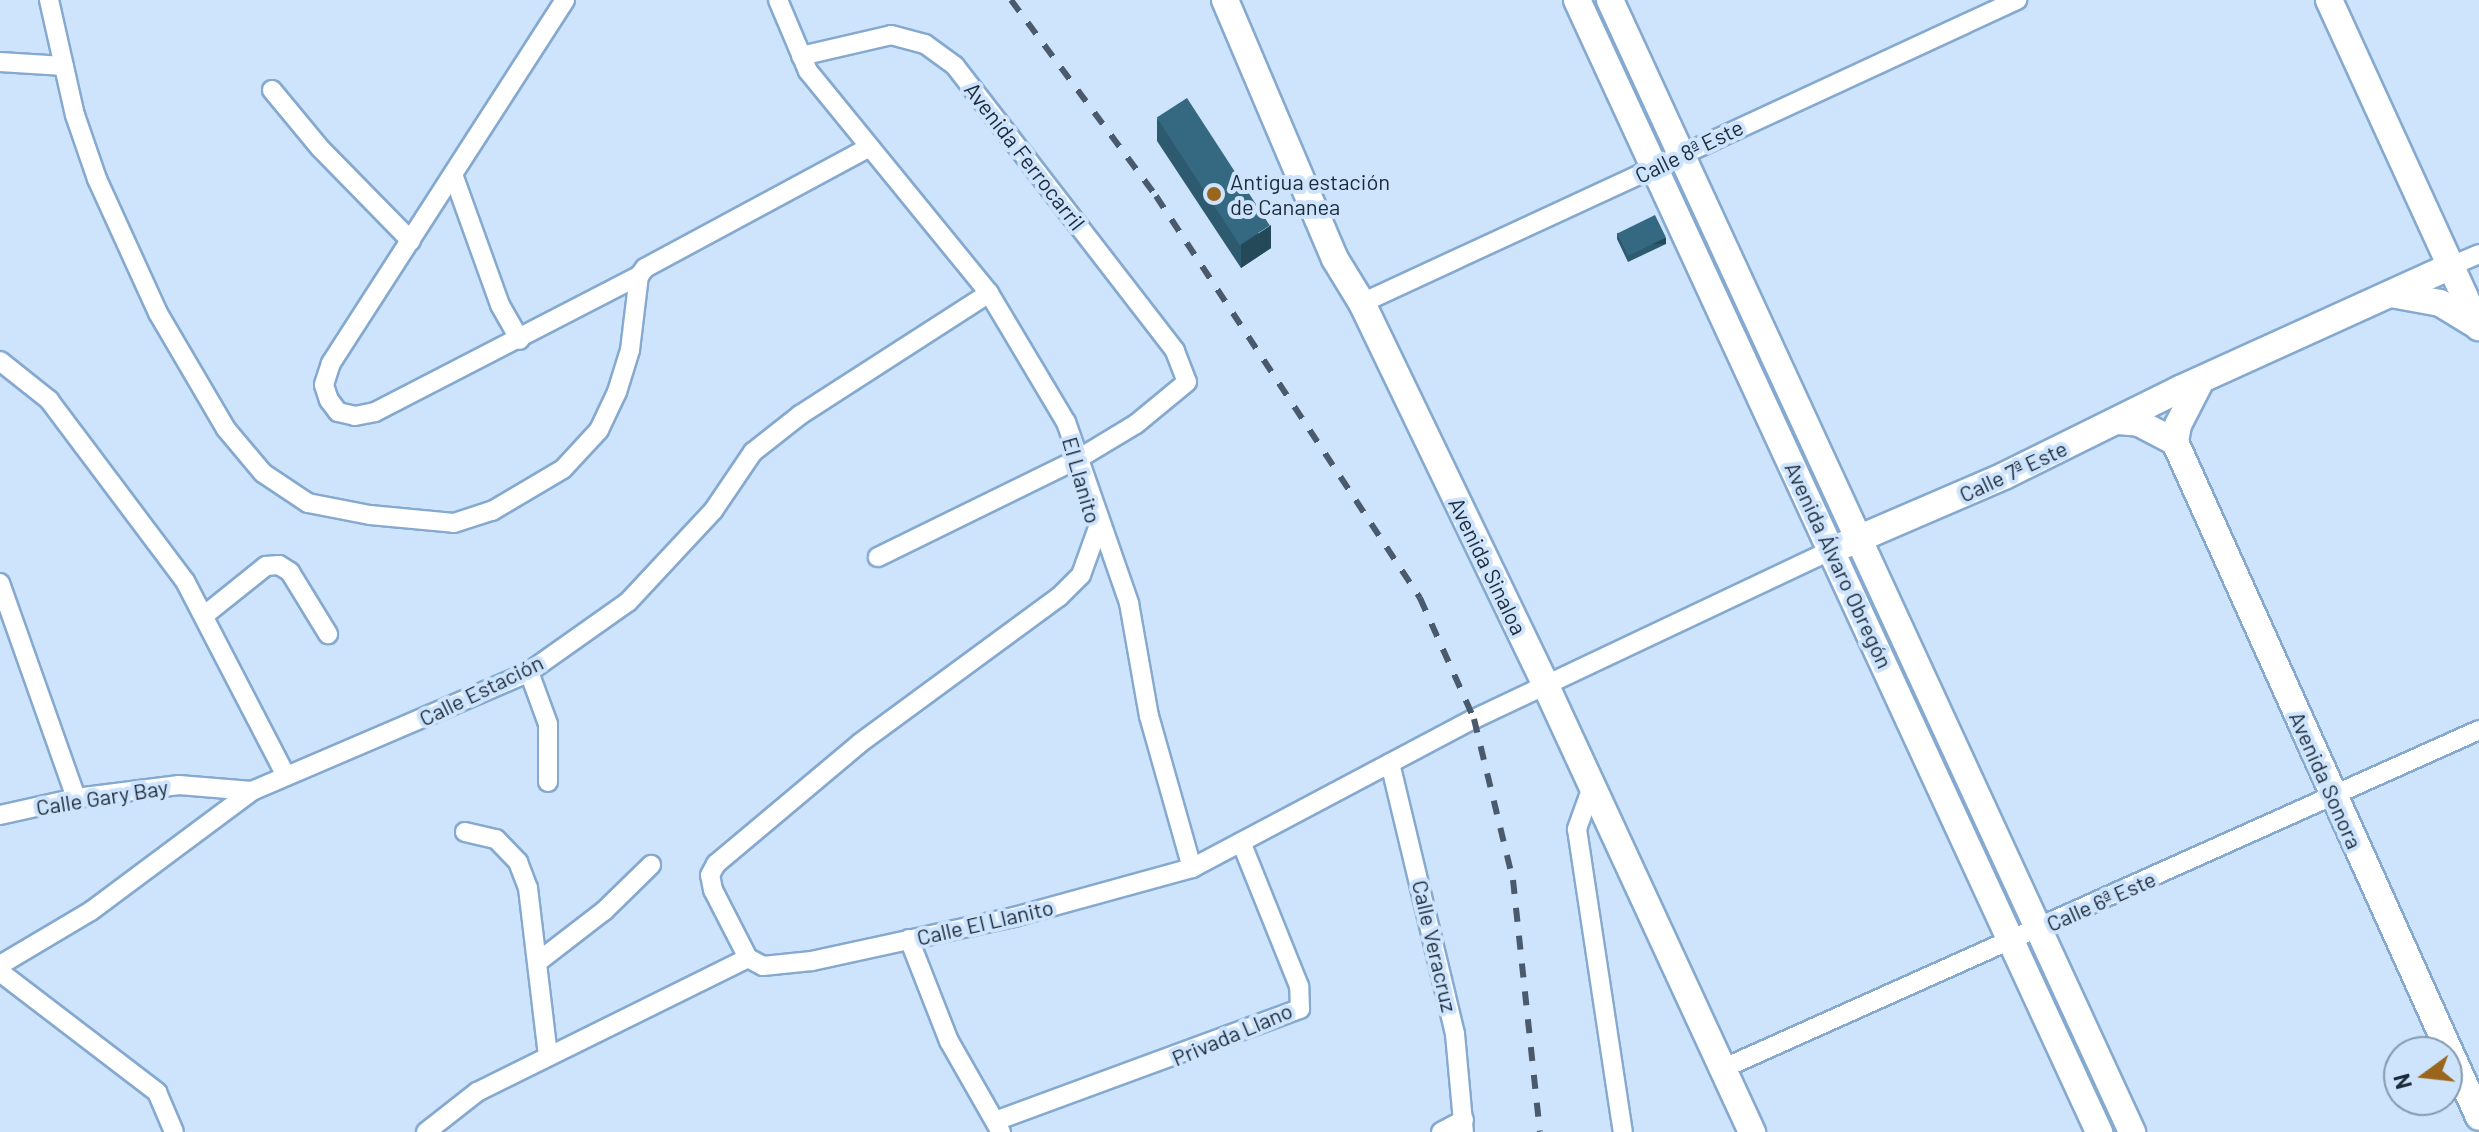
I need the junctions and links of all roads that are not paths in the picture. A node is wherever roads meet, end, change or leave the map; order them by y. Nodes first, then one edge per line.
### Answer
1 (565, 0) edge
2 (778, 0) edge
3 (1225, 0) edge
4 (1577, 0) edge
5 (1610, 0) edge
6 (2017, 0) edge
7 (2329, 0) edge
8 (54, 3) edge
9 (801, 56) junction
10 (0, 62) edge
11 (64, 66) junction
12 (272, 90) dead end
13 (868, 148) junction
14 (1679, 156) junction
15 (1653, 170) junction
16 (454, 177) junction
17 (411, 241) junction
18 (2479, 254) edge
19 (2451, 266) junction
20 (639, 276) junction
21 (989, 293) junction
22 (2391, 294) junction
23 (1362, 303) junction
24 (2479, 326) edge
25 (520, 340) junction
26 (0, 361) edge
27 (2199, 384) junction
28 (1798, 407) junction
29 (1771, 418) junction
30 (2118, 421) junction
31 (2175, 442) junction
32 (1078, 459) junction
33 (1099, 525) junction
34 (1859, 538) junction
35 (1833, 549) junction
36 (878, 557) dead end
37 (0, 583) edge
38 (206, 614) junction
39 (328, 634) dead end
40 (529, 672) junction
41 (1545, 684) junction
42 (2479, 730) edge
43 (1390, 763) junction
44 (285, 774) junction
45 (548, 782) dead end
46 (1971, 784) junction
47 (1592, 787) junction
48 (252, 791) junction
49 (76, 798) junction
50 (1946, 798) junction
51 (2335, 799) junction
52 (0, 815) edge
53 (465, 832) dead end
54 (1241, 842) junction
55 (651, 865) dead end
56 (1192, 868) junction
57 (2037, 929) junction
58 (909, 939) junction
59 (2010, 941) junction
60 (748, 958) junction
61 (539, 961) junction
62 (0, 965) edge
63 (0, 972) edge
64 (548, 1056) junction
65 (1722, 1069) junction
66 (2479, 1117) edge
67 (1000, 1126) edge
68 (1464, 1126) edge
69 (174, 1132) edge
70 (426, 1132) edge
71 (1441, 1132) edge
72 (1623, 1132) edge
73 (1752, 1132) edge
74 (2099, 1132) edge
75 (2132, 1132) edge

1 - 16 street
2 - 9 street, El Llanito
3 - 23 street, Avenida Sinaloa
4 - 15 street, Avenida Álvaro Obregón
5 - 14 street, Avenida Álvaro Obregón
6 - 14 street, Calle 8ª Este
7 - 19 street
8 - 11 street
9 - 13 street, El Llanito
9 - 32 street, Avenida Ferrocarril
10 - 11 street
11 - 20 street
12 - 17 street
13 - 20 street
13 - 21 street, El Llanito
14 - 15 street, Calle 8ª Este
14 - 28 street, Avenida Álvaro Obregón
15 - 23 street, Calle 8ª Este
15 - 29 street, Avenida Álvaro Obregón
16 - 17 street
16 - 25 street
17 - 25 street
18 - 19 street, Calle 7ª Este
19 - 22 street, Calle 7ª Este
19 - 24 street
20 - 25 street
21 - 32 street, El Llanito
21 - 40 street, Calle Estación
22 - 24 street
22 - 27 street, Calle 7ª Este
23 - 41 street, Avenida Sinaloa
26 - 38 street
27 - 30 street, Calle 7ª Este
27 - 31 street
28 - 29 street
28 - 34 street, Avenida Álvaro Obregón
29 - 35 street, Avenida Álvaro Obregón
30 - 31 street
30 - 34 street, Calle 7ª Este
31 - 51 street, Avenida Sonora
32 - 33 street, El Llanito
32 - 36 street
33 - 56 street
33 - 60 street, El Llanito
34 - 35 street, Calle 7ª Este
34 - 46 street, Avenida Álvaro Obregón
35 - 41 street, Calle 7ª Este
35 - 50 street, Avenida Álvaro Obregón
37 - 49 street
38 - 39 street
38 - 44 street
40 - 44 street, Calle Estación
40 - 45 street
41 - 43 street, Calle El Llanito
41 - 47 street, Avenida Sinaloa
42 - 51 street, Calle 6ª Este
43 - 54 street, Calle El Llanito
43 - 68 street, Calle Veracruz
44 - 48 street, Calle Estación
46 - 50 street
46 - 57 street, Avenida Álvaro Obregón
47 - 65 street, Avenida Sinaloa
47 - 72 street
48 - 49 street, Calle Gary Bay
48 - 62 street, Calle Estación
49 - 52 street, Calle Gary Bay
50 - 59 street, Avenida Álvaro Obregón
51 - 57 street, Calle 6ª Este
51 - 66 street, Avenida Sonora
53 - 61 street
54 - 56 street, Calle El Llanito
54 - 67 street, Privada Llano
55 - 61 street
56 - 58 street, Calle El Llanito
57 - 59 street, Calle 6ª Este
57 - 75 street, Avenida Álvaro Obregón
58 - 60 street, Calle El Llanito
58 - 67 street
59 - 65 street, Calle 6ª Este
59 - 74 street, Avenida Álvaro Obregón
60 - 64 street
61 - 64 street
63 - 69 street
64 - 70 street
65 - 73 street, Avenida Sinaloa
68 - 71 street

